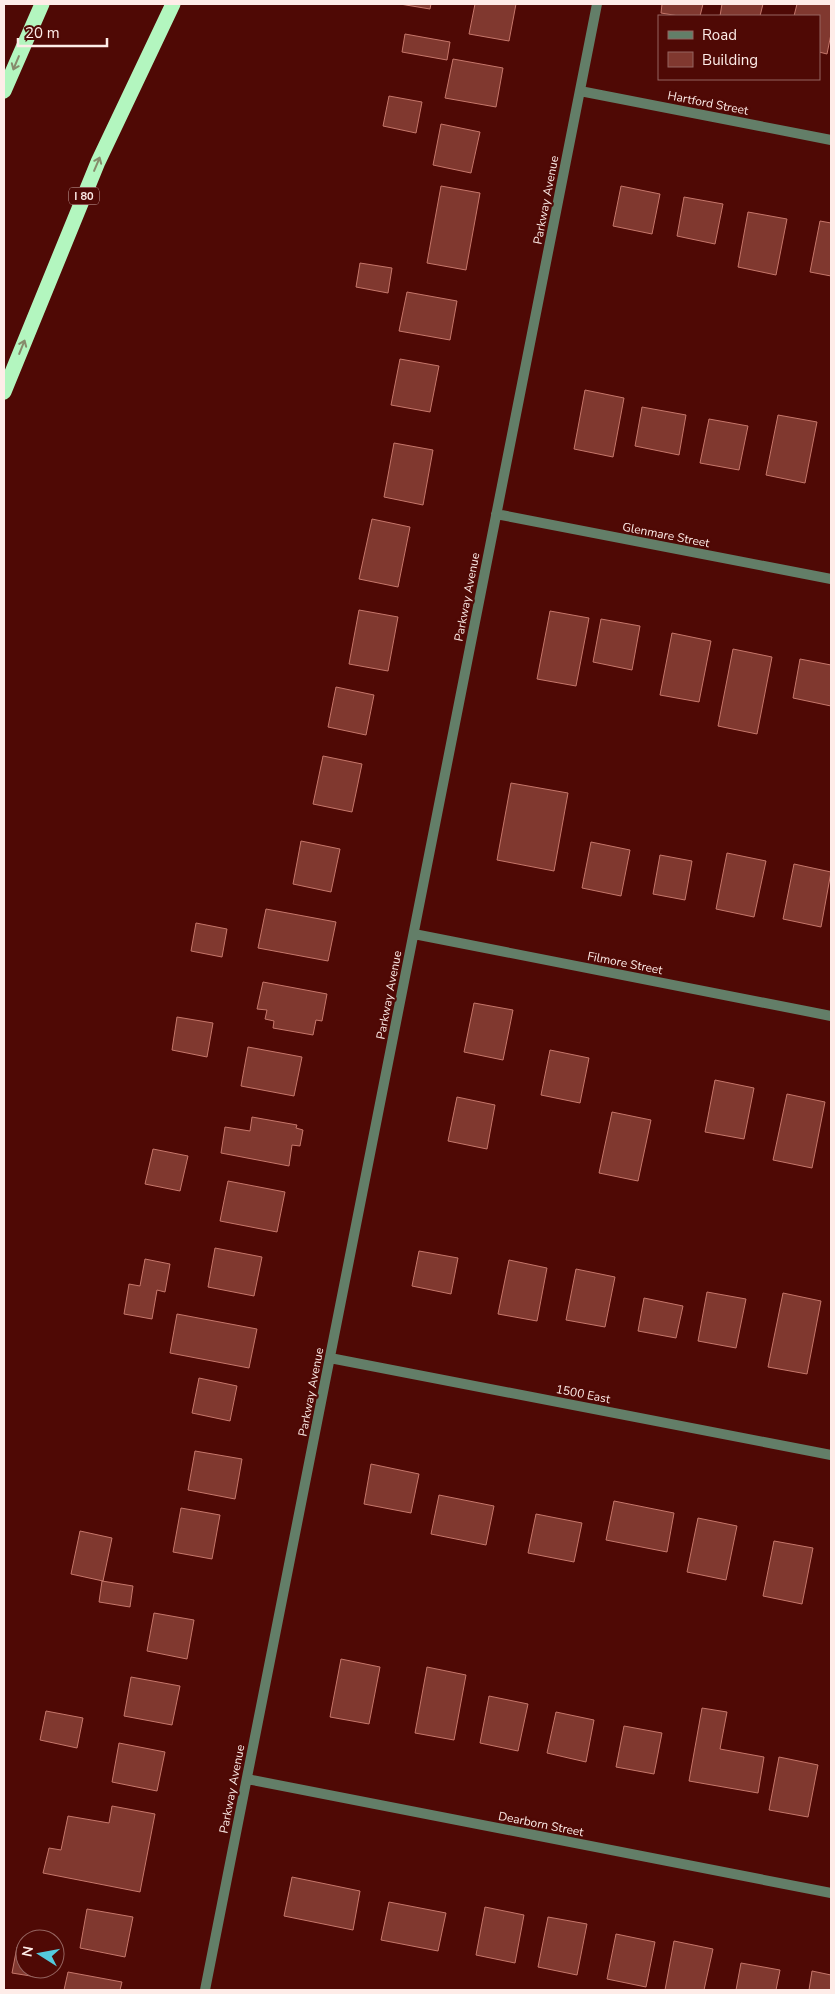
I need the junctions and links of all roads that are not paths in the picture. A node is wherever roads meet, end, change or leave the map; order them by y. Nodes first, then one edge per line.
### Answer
1 (42, 4) edge
2 (173, 4) edge
3 (597, 4) edge
4 (4, 91) edge
5 (580, 91) junction
6 (831, 140) edge
7 (4, 392) edge
8 (496, 514) junction
9 (831, 579) edge
10 (414, 934) junction
11 (831, 1016) edge
12 (330, 1358) junction
13 (831, 1455) edge
14 (247, 1779) junction
15 (831, 1893) edge
16 (205, 1990) edge

1 -> 4 highway
7 -> 2 highway, I 80
3 - 5 street, Parkway Avenue
5 - 6 street, Hartford Street
5 - 8 street, Parkway Avenue
8 - 9 street, Glenmare Street
8 - 10 street, Parkway Avenue
10 - 11 street, Filmore Street
10 - 12 street, Parkway Avenue
12 - 13 street, 1500 East
12 - 14 street, Parkway Avenue
14 - 15 street, Dearborn Street
14 - 16 street, Parkway Avenue

